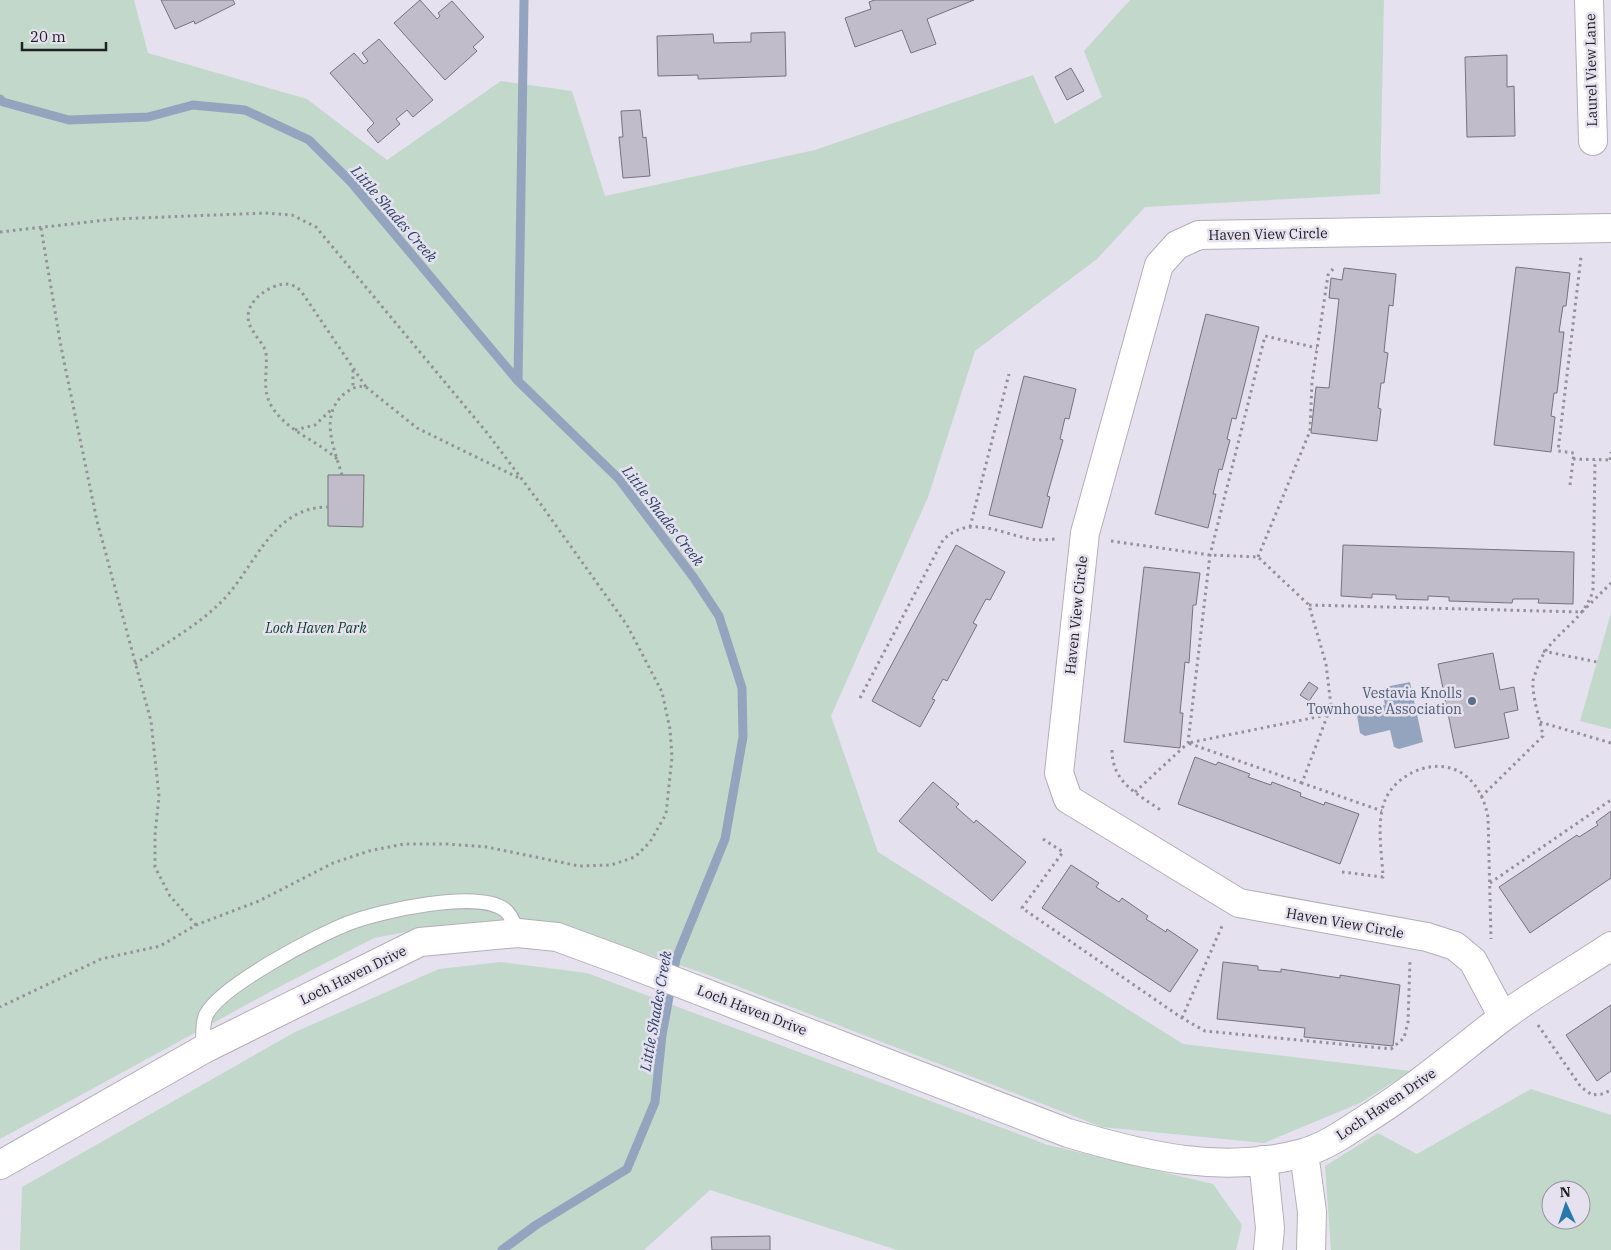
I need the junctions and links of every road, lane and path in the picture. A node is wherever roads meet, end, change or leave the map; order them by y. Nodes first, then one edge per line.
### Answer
1 (1589, 0) edge
2 (1593, 141) dead end
3 (41, 227) junction
4 (1611, 228) edge
5 (1584, 229) junction
6 (0, 232) edge
7 (1333, 269) dead end
8 (1317, 348) junction
9 (353, 367) junction
10 (1009, 374) dead end
11 (366, 387) junction
12 (353, 388) junction
13 (332, 409) junction
14 (293, 430) junction
15 (1611, 452) edge
16 (337, 459) junction
17 (1573, 460) junction
18 (1595, 460) junction
19 (1610, 460) edge
20 (342, 475) dead end
21 (522, 479) junction
22 (1570, 485) dead end
23 (328, 507) dead end
24 (970, 527) junction
25 (1084, 537) junction
26 (1210, 555) junction
27 (1258, 557) junction
28 (1611, 583) edge
29 (1309, 604) junction
30 (1582, 612) junction
31 (1543, 651) junction
32 (1597, 662) dead end
33 (135, 664) junction
34 (860, 698) dead end
35 (1328, 715) junction
36 (1540, 722) junction
37 (1188, 743) junction
38 (1611, 743) edge
39 (1112, 750) dead end
40 (1302, 783) junction
41 (1136, 792) junction
42 (1482, 797) junction
43 (1611, 800) edge
44 (1382, 811) junction
45 (1162, 812) dead end
46 (1042, 839) dead end
47 (1342, 872) dead end
48 (1490, 884) junction
49 (1233, 900) junction
50 (196, 925) junction
51 (518, 933) junction
52 (1410, 935) junction
53 (1491, 943) dead end
54 (1611, 946) edge
55 (0, 1007) edge
56 (1513, 1010) junction
57 (1182, 1018) junction
58 (204, 1049) junction
59 (1611, 1090) edge
60 (1304, 1152) junction
61 (1263, 1160) junction
62 (0, 1165) edge
63 (1268, 1250) edge
64 (1311, 1250) edge

1 - 2 street, Laurel View Lane
3 - 6 path
3 - 21 path
3 - 33 path
4 - 5 street, Haven View Circle
5 - 17 path
5 - 25 street, Haven View Circle
7 - 8 path
8 - 26 path
8 - 27 path
9 - 11 path
9 - 12 path
9 - 14 path
10 - 24 path
11 - 12 path
11 - 21 path
12 - 13 path
13 - 14 path
13 - 16 path
14 - 16 path
15 - 19 path
16 - 20 path
17 - 18 path
17 - 22 path
18 - 19 path
18 - 30 path
21 - 50 path
23 - 33 path
24 - 25 path
24 - 34 path
25 - 26 path
25 - 49 street, Haven View Circle
26 - 27 path
26 - 37 path
27 - 29 path
28 - 30 path
29 - 30 path
29 - 35 path
30 - 31 path
31 - 32 path
31 - 36 path
33 - 50 path
35 - 37 path
35 - 40 path
36 - 38 path
36 - 42 path
37 - 40 path
37 - 41 path
39 - 41 path
40 - 44 path
41 - 45 path
42 - 44 path
42 - 48 path
43 - 48 path
44 - 47 path
46 - 57 path
48 - 53 path
49 - 52 street, Haven View Circle
49 - 57 path
50 - 55 path
51 - 58 street, Loch Haven Drive
51 - 58 lane
51 - 61 street, Loch Haven Drive
52 - 56 street, Haven View Circle
52 - 57 path
54 - 56 street
56 - 59 path
56 - 60 street, Loch Haven Drive
58 - 62 street, Loch Haven Drive
60 - 61 street, Loch Haven Drive
60 - 64 street
61 - 63 street

